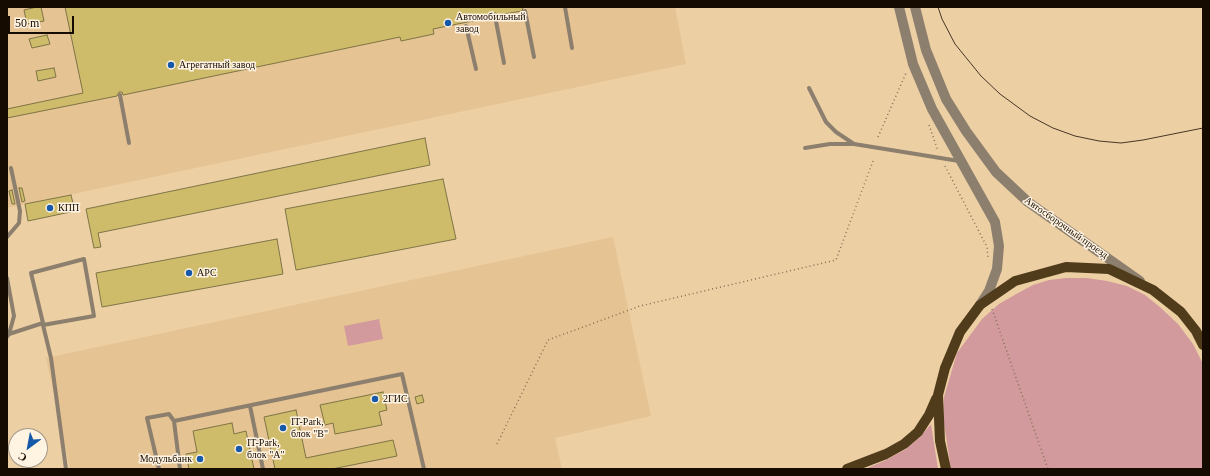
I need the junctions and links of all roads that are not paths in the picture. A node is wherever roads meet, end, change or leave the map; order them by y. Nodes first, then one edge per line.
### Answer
1 (565, 7) edge
2 (899, 7) edge
3 (915, 7) edge
4 (525, 11) dead end
5 (495, 16) dead end
6 (466, 26) dead end
7 (572, 48) dead end
8 (534, 57) dead end
9 (504, 63) dead end
10 (476, 69) dead end
11 (809, 88) dead end
12 (120, 96) dead end
13 (129, 143) dead end
14 (854, 144) junction
15 (805, 148) dead end
16 (961, 161) junction
17 (11, 168) dead end
18 (7, 237) edge
19 (7, 278) edge
20 (1154, 290) junction
21 (984, 302) junction
22 (43, 324) junction
23 (1199, 334) edge
24 (8, 335) edge
25 (1203, 345) edge
26 (938, 395) junction
27 (250, 406) junction
28 (174, 421) junction
29 (66, 469) edge
30 (159, 469) edge
31 (180, 469) edge
32 (263, 469) edge
33 (424, 469) edge
34 (847, 469) edge
35 (946, 469) edge

1 - 7 lane
2 - 16 street
3 - 20 street, Автосборочный проезд
4 - 8 lane
5 - 9 lane
6 - 10 lane
11 - 14 lane
12 - 13 lane
14 - 15 lane
14 - 16 lane
16 - 21 street
17 - 18 lane
19 - 24 lane
20 - 21 main road
20 - 23 main road
21 - 26 main road
22 - 22 lane
22 - 24 lane
22 - 29 lane
23 - 25 main road
26 - 34 main road
26 - 35 main road
27 - 28 lane
27 - 32 lane
27 - 33 lane
28 - 30 lane
28 - 31 lane

